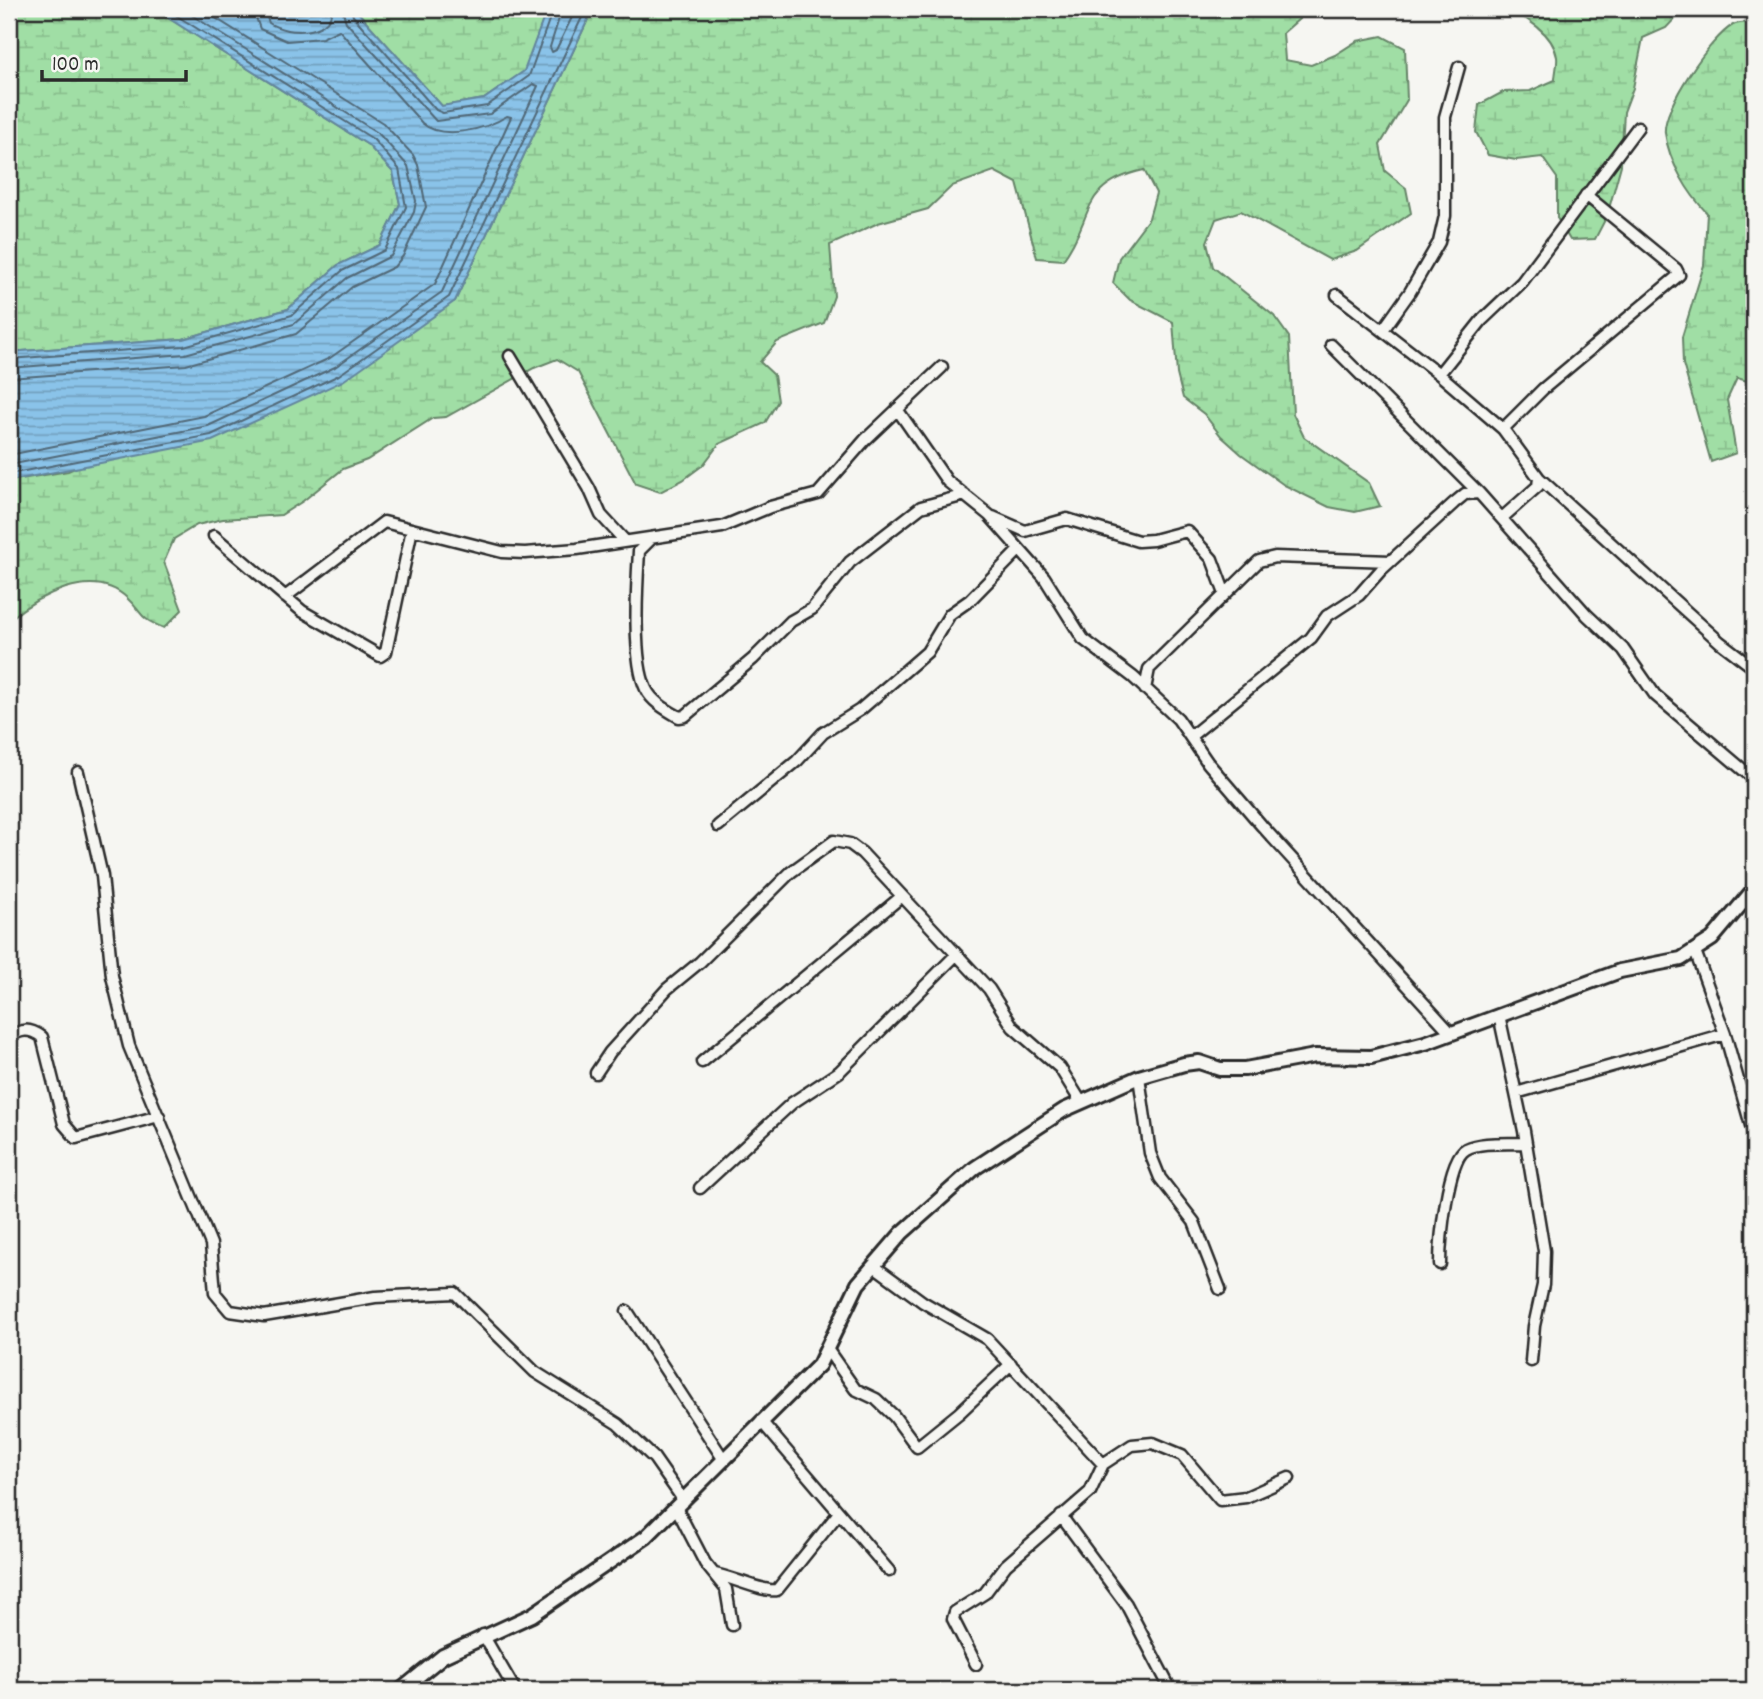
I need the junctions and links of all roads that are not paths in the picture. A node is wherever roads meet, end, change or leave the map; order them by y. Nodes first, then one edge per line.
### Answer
1 (1459, 67) dead end
2 (1639, 127) dead end
3 (1586, 195) junction
4 (1337, 295) dead end
5 (1382, 330) junction
6 (1331, 345) dead end
7 (510, 356) dead end
8 (942, 367) dead end
9 (1439, 374) junction
10 (897, 409) junction
11 (1503, 429) junction
12 (1539, 478) junction
13 (1479, 493) junction
14 (965, 495) junction
15 (989, 515) junction
16 (1502, 518) junction
17 (412, 529) junction
18 (214, 536) dead end
19 (653, 538) junction
20 (625, 541) junction
21 (1019, 550) junction
22 (1391, 561) junction
23 (1224, 594) junction
24 (285, 597) junction
25 (1754, 668) edge
26 (1145, 689) junction
27 (1191, 736) junction
28 (78, 772) dead end
29 (1754, 779) edge
30 (718, 826) dead end
31 (1754, 889) edge
32 (901, 897) junction
33 (1695, 951) junction
34 (956, 955) junction
35 (1499, 1015) junction
36 (1451, 1032) junction
37 (1725, 1034) junction
38 (9, 1037) edge
39 (702, 1062) dead end
40 (596, 1073) dead end
41 (1139, 1077) junction
42 (1516, 1093) junction
43 (1081, 1102) junction
44 (159, 1116) junction
45 (1754, 1136) edge
46 (1526, 1143) junction
47 (700, 1188) dead end
48 (1440, 1264) dead end
49 (874, 1266) junction
50 (1220, 1289) dead end
51 (627, 1311) dead end
52 (827, 1349) junction
53 (1531, 1361) dead end
54 (1011, 1364) junction
55 (761, 1421) junction
56 (724, 1460) junction
57 (1103, 1464) junction
58 (1289, 1478) dead end
59 (680, 1505) junction
60 (838, 1514) junction
61 (1061, 1517) junction
62 (889, 1571) dead end
63 (715, 1574) junction
64 (732, 1625) dead end
65 (483, 1635) junction
66 (976, 1664) dead end
67 (401, 1690) edge
68 (515, 1690) edge
69 (1171, 1690) edge

1 - 5 street
2 - 3 street
3 - 9 street
3 - 11 street
4 - 5 street
5 - 9 street
6 - 13 street
7 - 20 street
8 - 10 street
9 - 11 street
10 - 14 street
10 - 19 street
11 - 12 street
12 - 16 street
12 - 25 street
13 - 16 street
13 - 22 street
14 - 15 street
14 - 19 street
15 - 21 street
15 - 23 street
16 - 29 street
17 - 20 street
17 - 24 street
17 - 24 street
18 - 24 street
19 - 20 street
21 - 26 street
21 - 30 street
22 - 23 street
22 - 27 street
23 - 26 street
26 - 27 street
27 - 36 street
28 - 44 street
31 - 33 main road
32 - 34 street
32 - 39 street
32 - 40 street
33 - 35 main road
33 - 37 street
34 - 43 street
34 - 47 street
35 - 36 main road
35 - 42 street
36 - 41 main road
37 - 42 street
37 - 45 street
38 - 44 street
41 - 43 main road
41 - 50 street
42 - 46 street
43 - 49 main road
44 - 59 street
46 - 48 street
46 - 53 street
49 - 52 main road
49 - 54 street
51 - 56 street
52 - 54 street
52 - 55 main road
54 - 57 street
55 - 56 main road
55 - 60 street
56 - 59 main road
57 - 58 street
57 - 61 street
59 - 63 street
59 - 65 main road
60 - 62 street
60 - 63 street
61 - 66 street
61 - 69 street
63 - 64 street
65 - 67 main road
65 - 68 street

